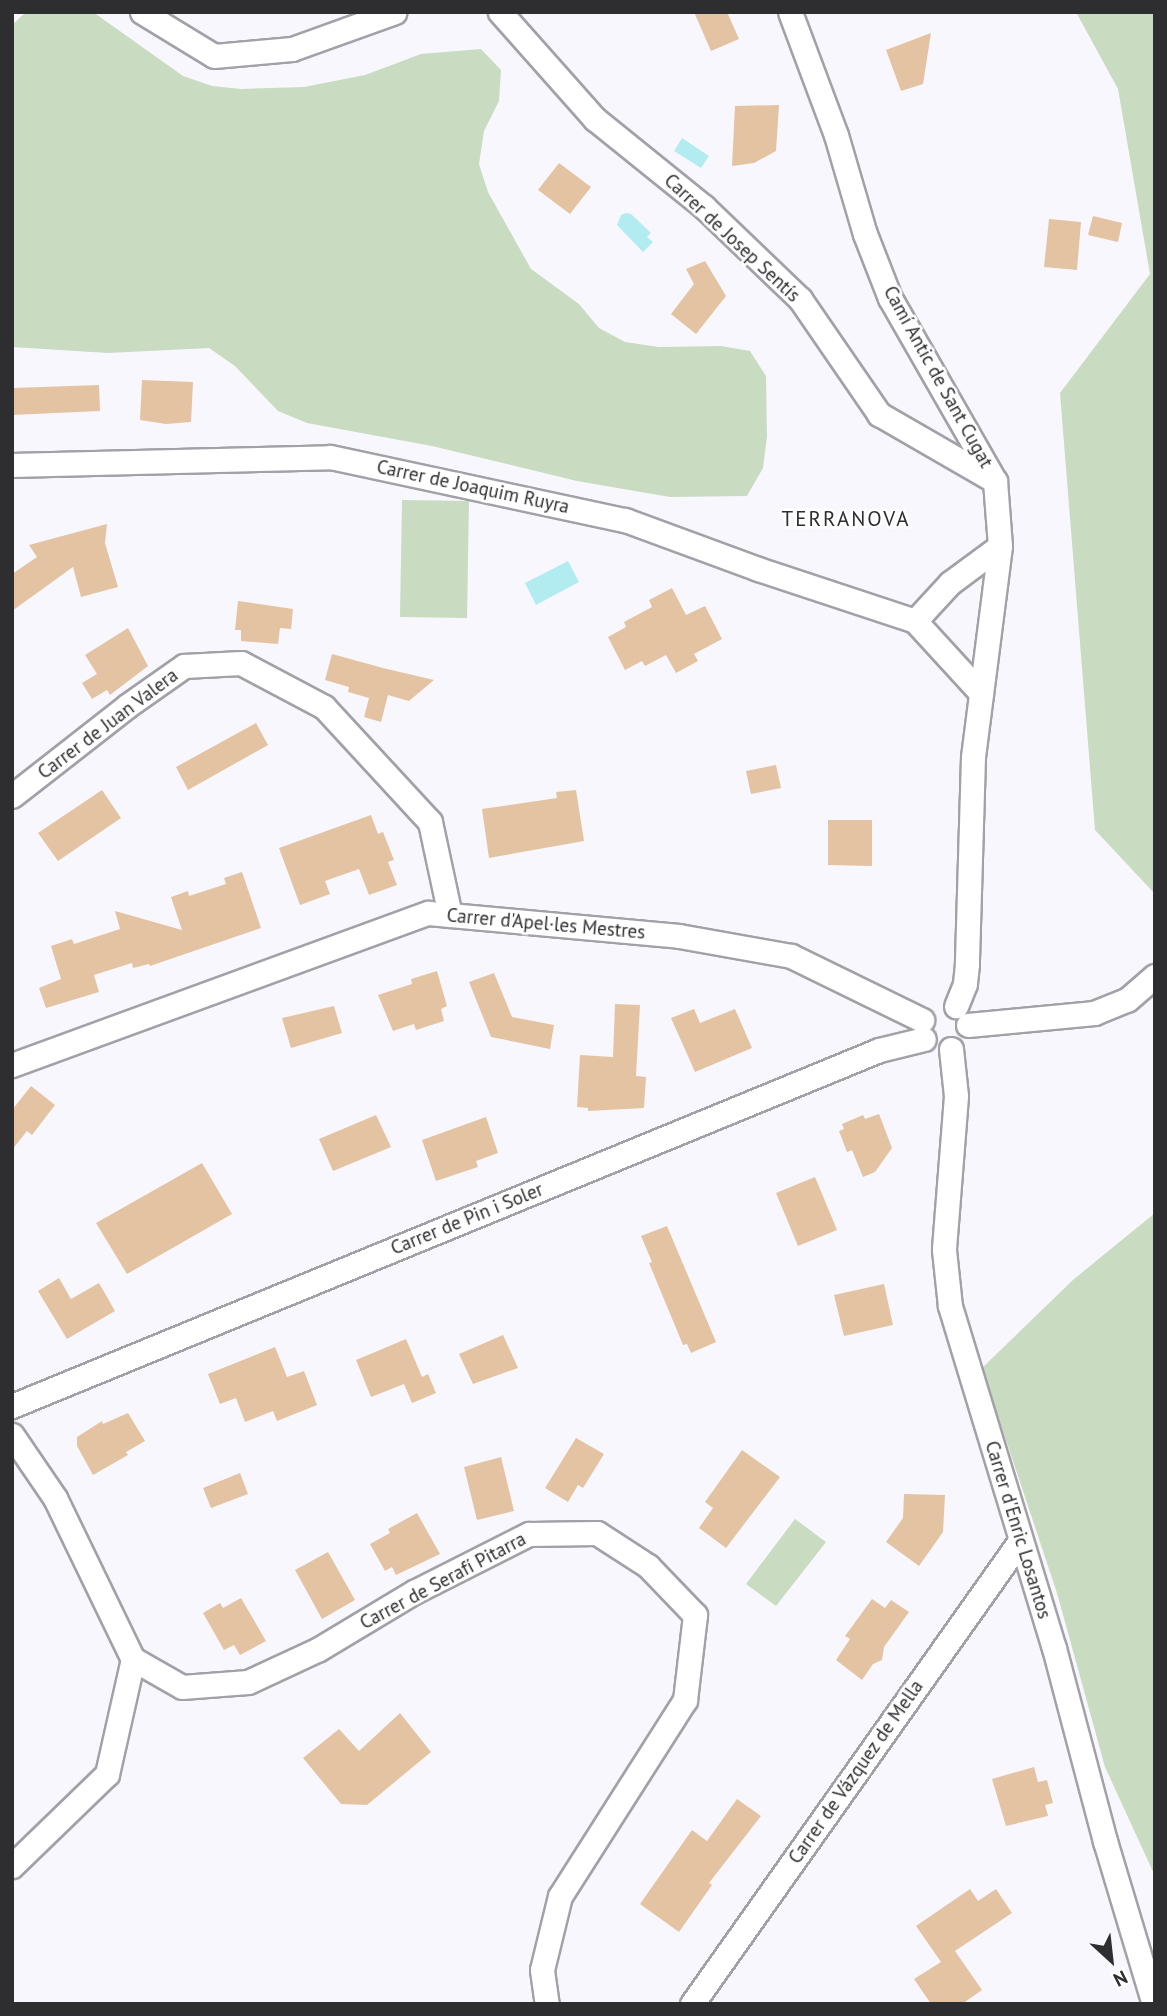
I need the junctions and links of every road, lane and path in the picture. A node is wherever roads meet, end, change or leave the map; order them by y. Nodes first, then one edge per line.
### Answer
1 (142, 12) edge
2 (395, 12) edge
3 (500, 12) edge
4 (790, 12) edge
5 (12, 465) edge
6 (995, 481) junction
7 (1000, 546) junction
8 (915, 621) junction
9 (981, 693) junction
10 (12, 796) edge
11 (450, 915) junction
12 (1155, 976) edge
13 (962, 1015) junction
14 (923, 1029) junction
15 (951, 1049) junction
16 (12, 1065) edge
17 (12, 1406) edge
18 (12, 1435) edge
19 (1020, 1541) junction
20 (133, 1658) junction
21 (12, 1866) edge
22 (547, 2004) edge
23 (692, 2004) edge
24 (1154, 2004) edge

1 - 2 street
3 - 6 street, Carrer de Josep Sentís
4 - 6 street, Camí Antic de Sant Cugat
5 - 8 street, Carrer de Joaquim Ruyra
6 - 7 street, Camí Antic de Sant Cugat
7 - 8 street
7 - 9 street, Camí Antic de Sant Cugat
8 - 9 street, Carrer de Joaquim Ruyra
9 - 13 street, Camí Antic de Sant Cugat
10 - 11 street, Carrer de Juan Valera
11 - 14 street, Carrer d'Apel·les Mestres
11 - 16 street, Carrer d'Apel·les Mestres
12 - 13 street
13 - 14 street
13 - 15 street
14 - 15 street
14 - 17 street, Carrer de Pin i Soler
15 - 19 street, Carrer d'Enric Losantos
18 - 20 street
19 - 23 street, Carrer de Vázquez de Mella
19 - 24 street, Carrer d'Enric Losantos
20 - 21 street
20 - 22 street, Carrer de Serafí Pitarra

